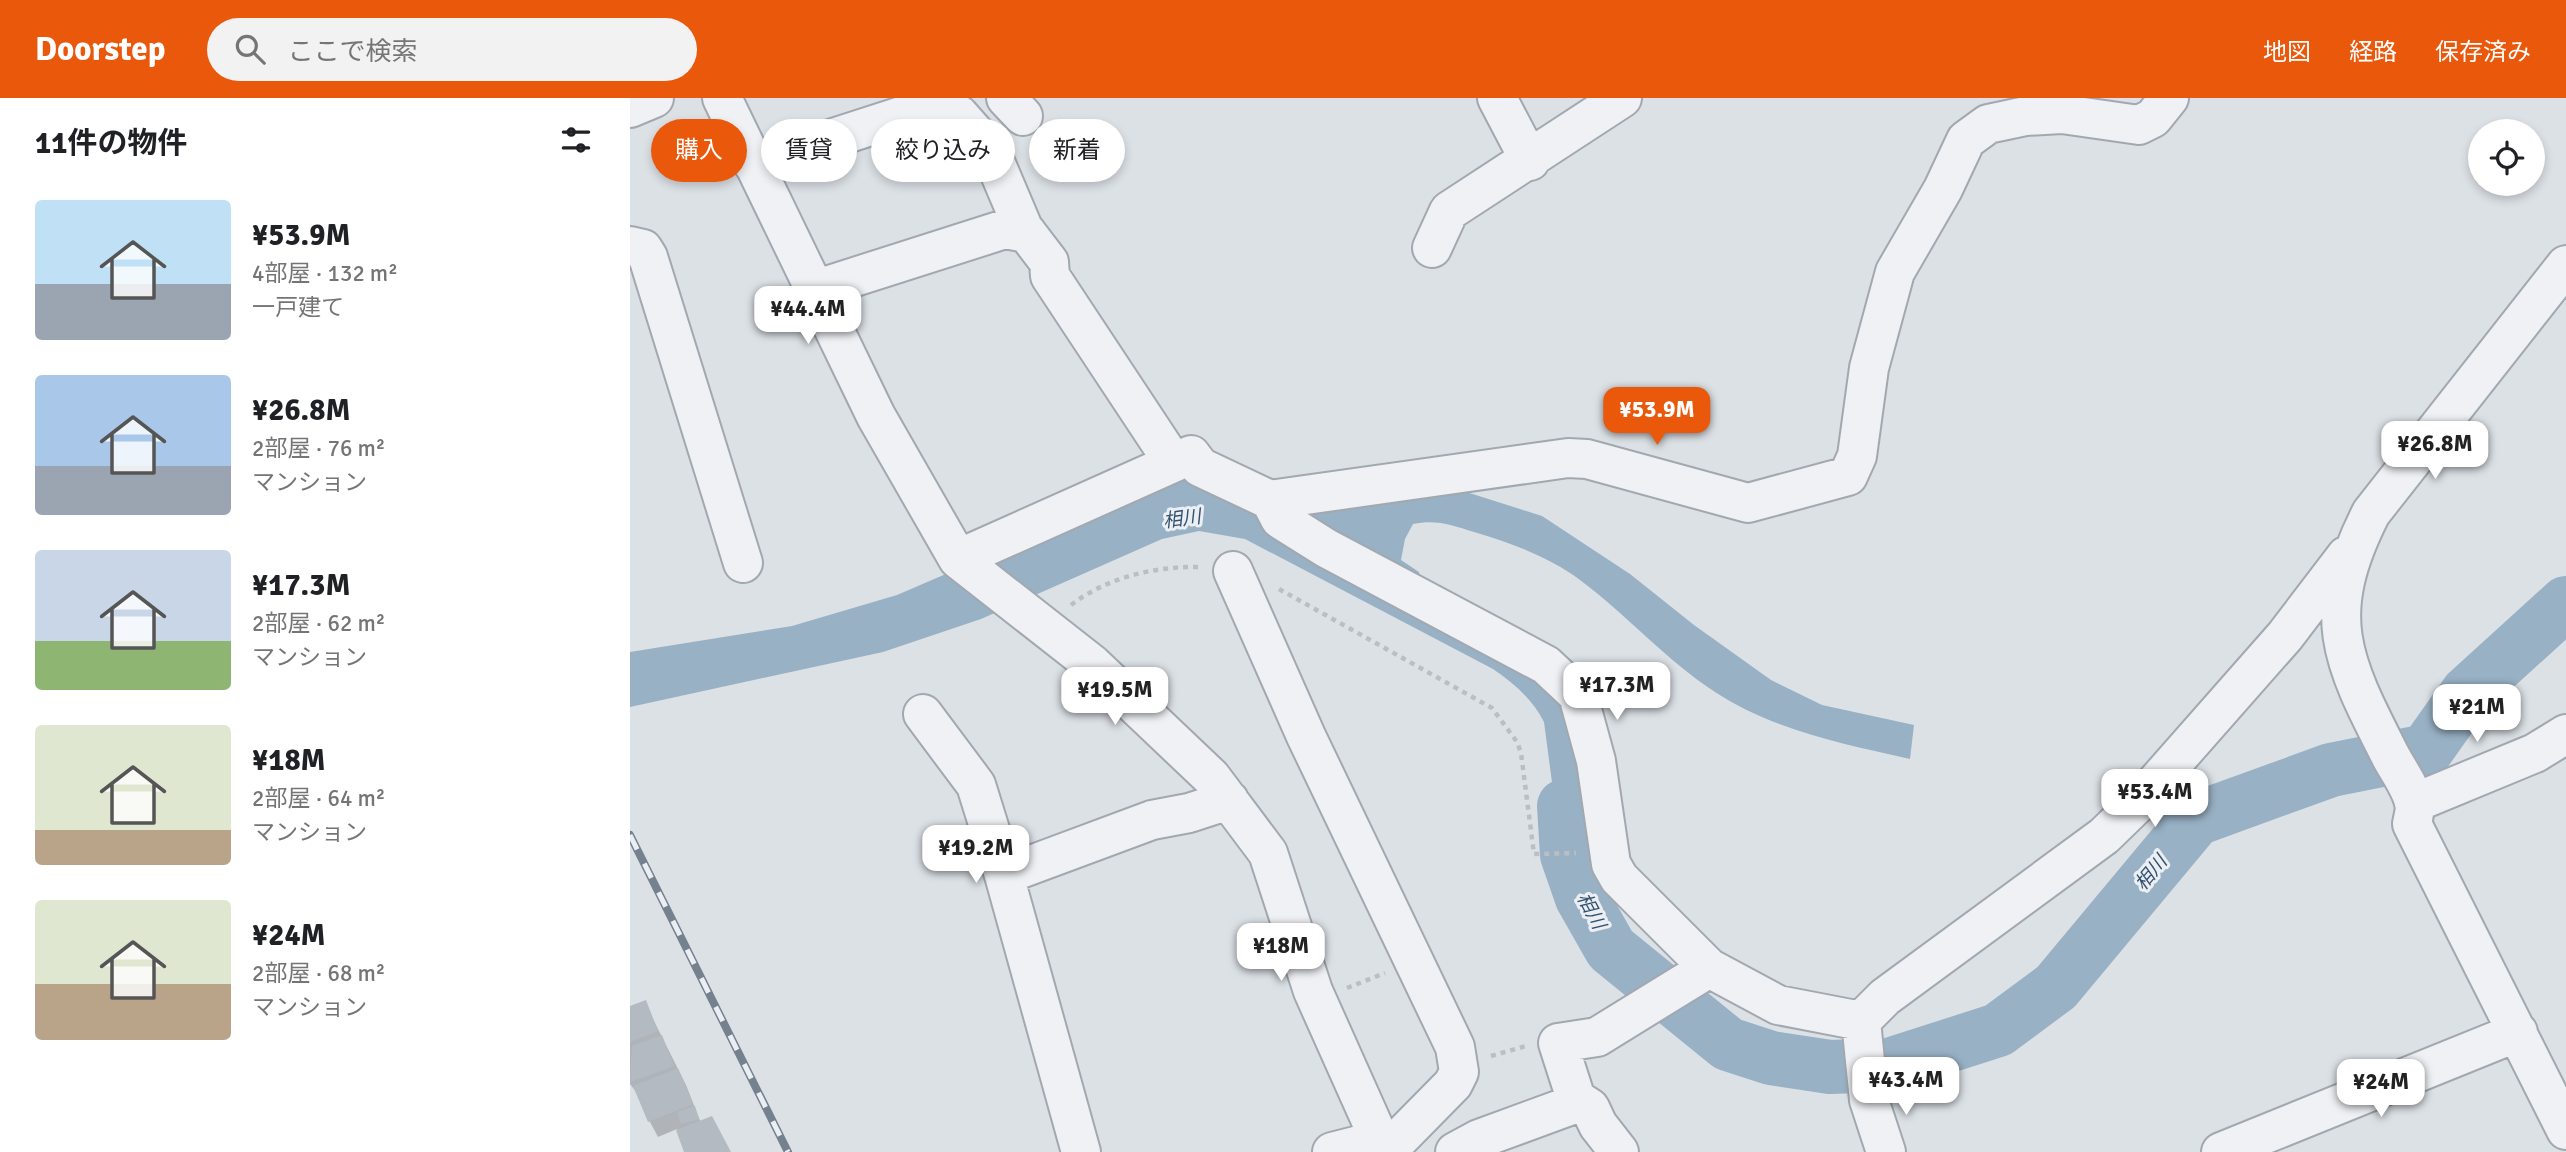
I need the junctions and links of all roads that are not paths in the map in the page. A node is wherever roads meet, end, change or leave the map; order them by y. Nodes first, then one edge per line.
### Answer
1 (654, 98) edge
2 (722, 98) edge
3 (1497, 98) edge
4 (1622, 98) edge
5 (2169, 98) edge
6 (940, 99) edge
7 (630, 108) edge
8 (1530, 161) junction
9 (754, 164) junction
10 (630, 246) edge
11 (1038, 247) junction
12 (1432, 247) dead end
13 (2566, 265) edge
14 (814, 290) junction
15 (1173, 462) junction
16 (1270, 500) junction
17 (2355, 545) junction
18 (958, 559) junction
19 (743, 563) dead end
20 (1233, 570) road end
21 (923, 714) dead end
22 (2566, 734) edge
23 (2412, 797) junction
24 (1229, 800) junction
25 (1004, 875) junction
26 (1709, 968) junction
27 (1861, 1021) junction
28 (2518, 1032) junction
29 (1580, 1102) junction
30 (2566, 1130) edge
31 (1383, 1148) edge
32 (1081, 1152) edge
33 (1332, 1152) edge
34 (1455, 1152) edge
35 (1619, 1152) edge
36 (1886, 1152) edge
37 (2221, 1152) edge

1 - 7 street
2 - 9 street
3 - 8 street
4 - 8 street
5 - 16 street
6 - 9 street
6 - 11 street
8 - 12 street
9 - 14 street
10 - 19 street
11 - 14 street
11 - 15 street
13 - 17 street
14 - 18 street
15 - 16 street
15 - 18 street
16 - 26 street
17 - 23 street
17 - 27 street
18 - 24 street
20 - 31 street
21 - 25 street
22 - 23 street
23 - 28 street
24 - 25 street
24 - 31 street
25 - 32 street
26 - 27 street
26 - 29 street
27 - 36 street
28 - 30 street
28 - 37 street
29 - 34 street
29 - 35 street
31 - 33 street

